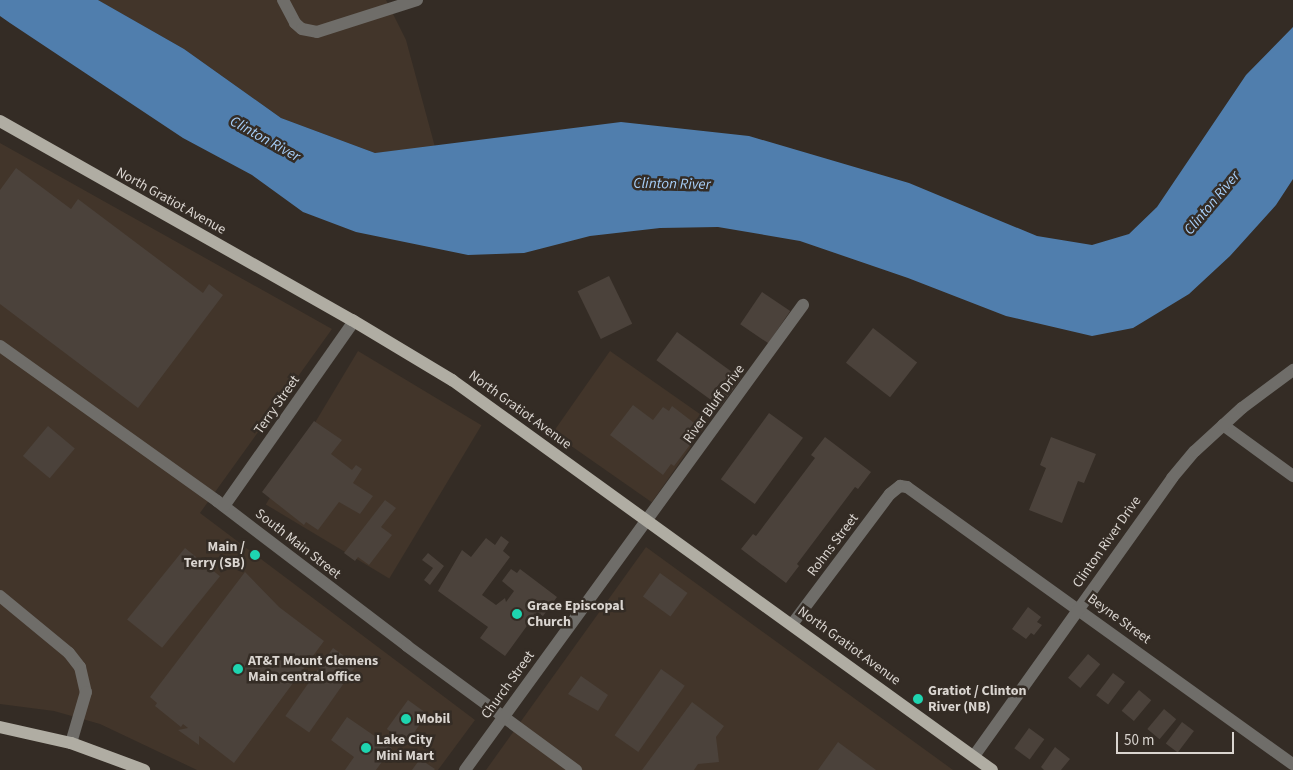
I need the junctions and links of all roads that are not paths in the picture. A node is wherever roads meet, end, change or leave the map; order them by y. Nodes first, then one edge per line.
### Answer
1 (283, 0) edge
2 (417, 0) edge
3 (0, 122) edge
4 (804, 305) dead end
5 (354, 321) junction
6 (0, 346) edge
7 (1293, 370) edge
8 (1223, 426) junction
9 (1293, 476) edge
10 (900, 486) joint
11 (224, 506) junction
12 (647, 520) junction
13 (0, 596) edge
14 (1079, 608) junction
15 (793, 623) junction
16 (503, 717) junction
17 (0, 727) edge
18 (71, 743) junction
19 (974, 756) junction
20 (1293, 764) edge
21 (144, 770) edge
22 (465, 770) edge
23 (576, 770) edge
24 (992, 770) edge

1 - 2 street
3 - 5 main road, North Gratiot Avenue
4 - 12 street, River Bluff Drive
5 - 11 street, Terry Street
5 - 12 main road, North Gratiot Avenue
6 - 11 street, South Main Street
7 - 8 street, Clinton River Drive
8 - 9 street
8 - 14 street, Clinton River Drive
10 - 14 street, Beyne Street
10 - 15 street, Rohns Street
11 - 16 street, South Main Street
12 - 15 main road, North Gratiot Avenue
12 - 16 street, Church Street
13 - 18 street
14 - 19 street, Clinton River Drive
14 - 20 street, Beyne Street
15 - 19 main road, North Gratiot Avenue
16 - 22 street, Church Street
16 - 23 street, South Main Street
17 - 18 main road
18 - 21 main road
19 - 24 main road, North Gratiot Avenue

